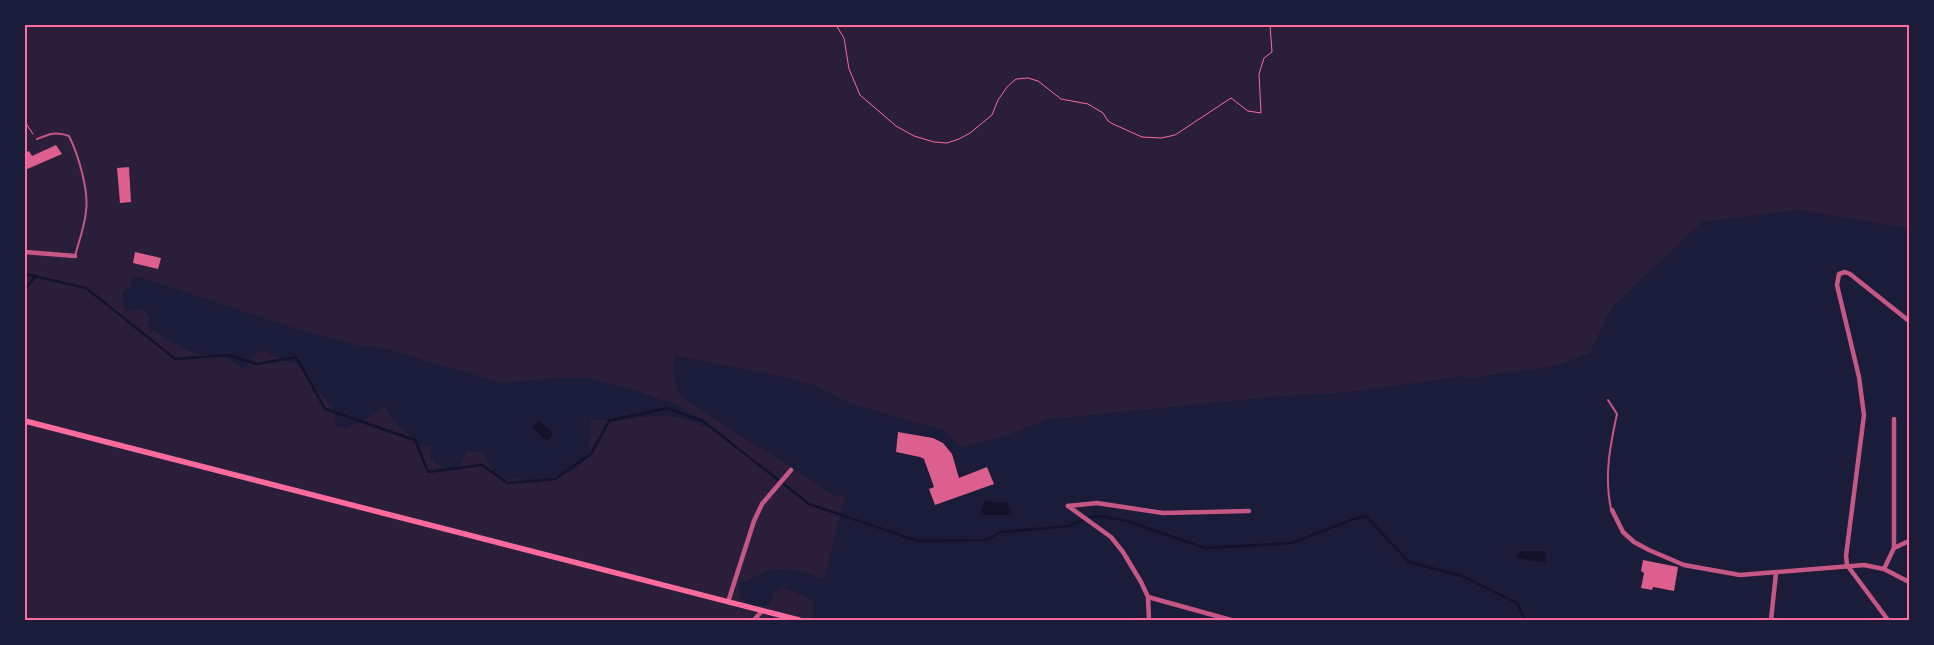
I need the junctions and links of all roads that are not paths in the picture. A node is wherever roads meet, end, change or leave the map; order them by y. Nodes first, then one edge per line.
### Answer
1 (37, 139) road end
2 (25, 252) edge
3 (75, 256) joint
4 (1909, 321) edge
5 (1608, 400) dead end
6 (1894, 419) dead end
7 (25, 421) edge
8 (790, 470) dead end
9 (1612, 510) joint
10 (1249, 511) dead end
11 (1909, 541) edge
12 (1894, 548) junction
13 (1847, 565) junction
14 (1884, 569) junction
15 (1776, 573) junction
16 (1909, 582) edge
17 (1148, 597) junction
18 (728, 602) junction
19 (762, 611) junction
20 (754, 620) edge
21 (799, 620) edge
22 (1149, 620) edge
23 (1231, 620) edge
24 (1771, 620) edge
25 (1888, 620) edge

1 - 3 lane
2 - 3 street
4 - 13 street
5 - 9 lane
6 - 12 street
7 - 18 main road
8 - 18 street
9 - 15 street
10 - 17 street
11 - 12 street
12 - 14 street
13 - 14 street
13 - 15 street
13 - 25 street
14 - 16 street
15 - 24 street
17 - 22 street
17 - 23 street
18 - 19 main road
19 - 20 street
19 - 21 main road

